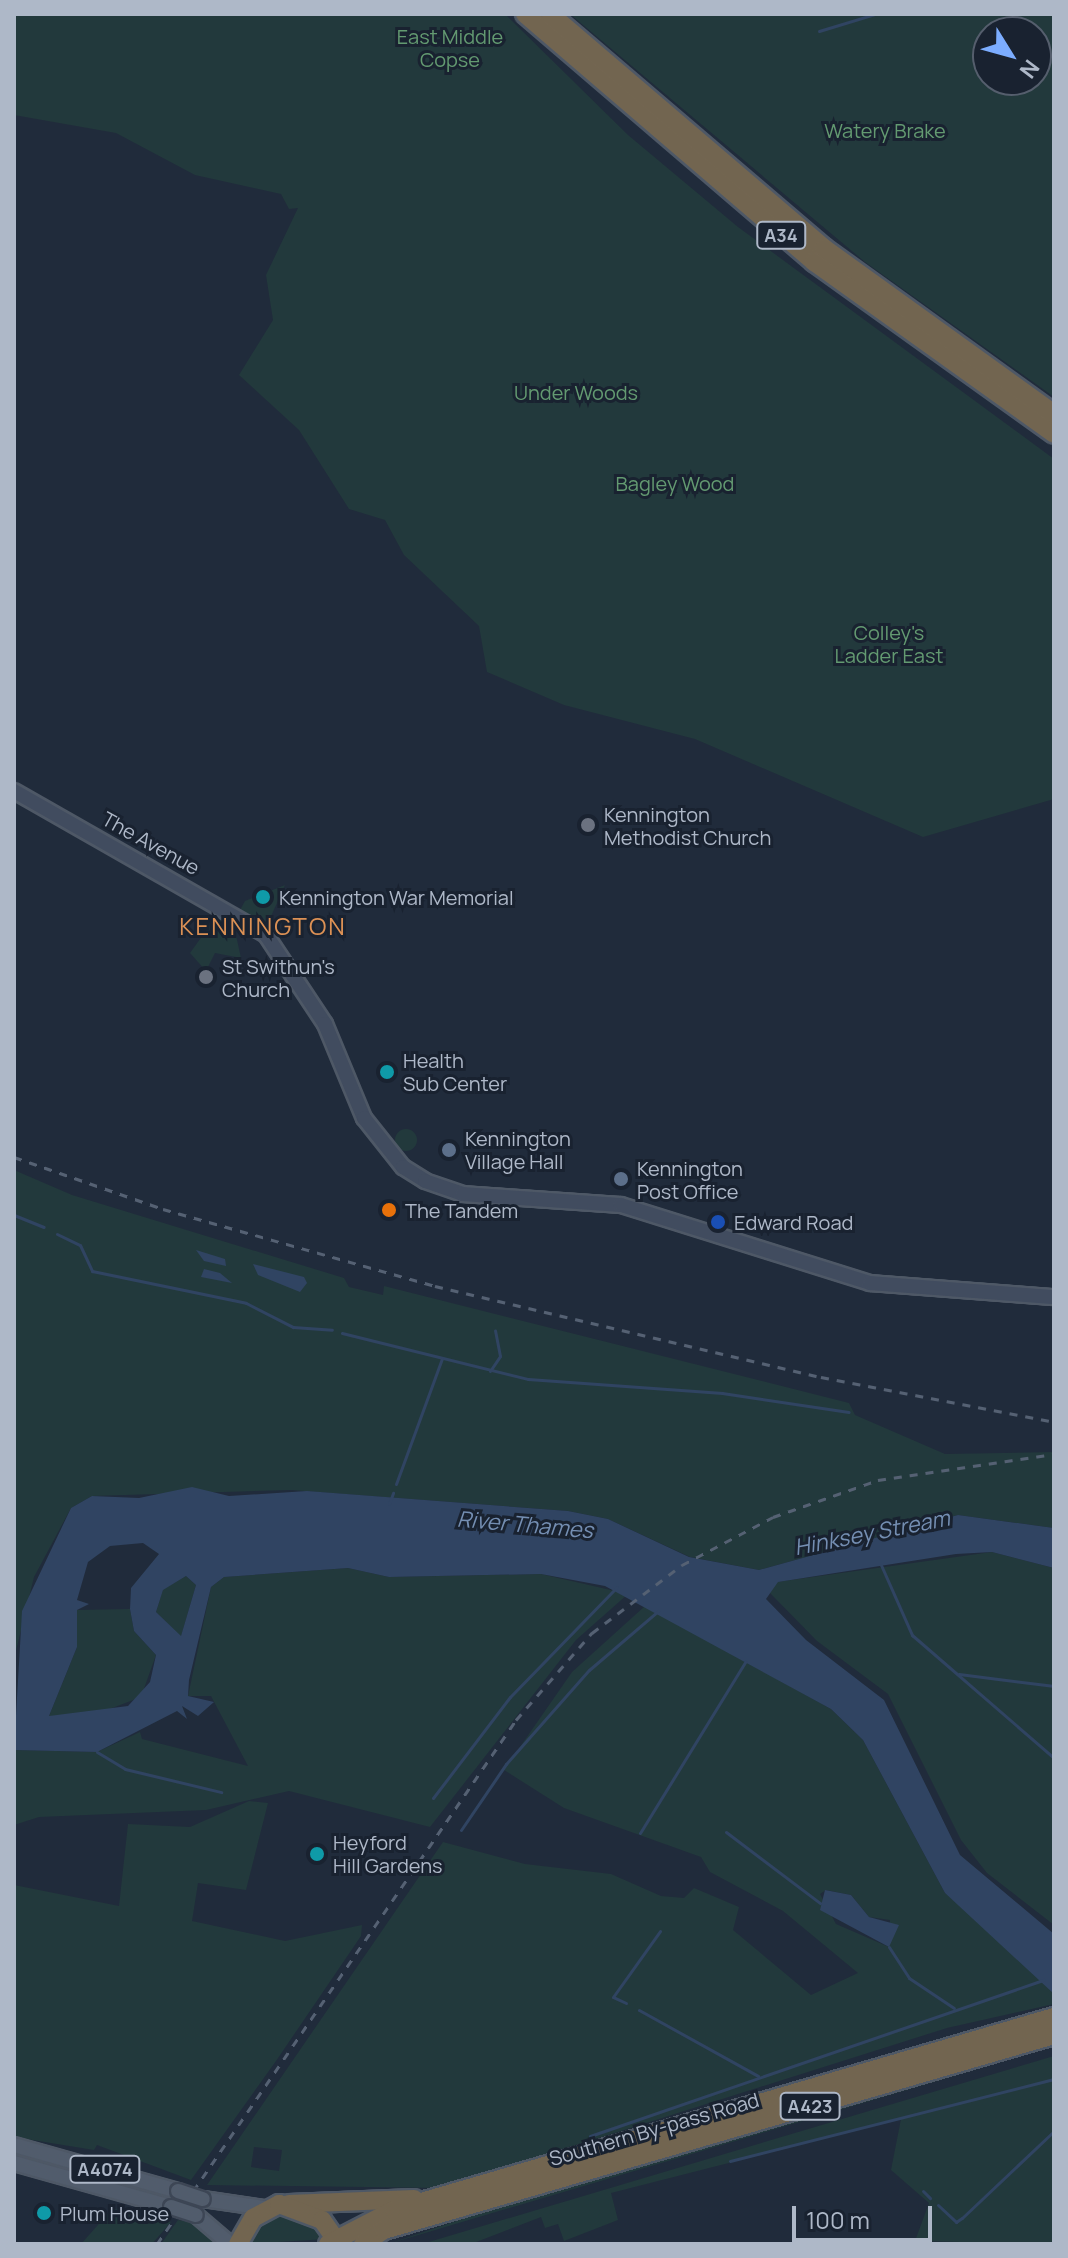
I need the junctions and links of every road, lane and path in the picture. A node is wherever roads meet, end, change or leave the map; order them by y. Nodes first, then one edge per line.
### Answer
1 (525, 14) edge
2 (550, 14) edge
3 (1054, 414) edge
4 (1054, 434) edge
5 (14, 791) edge
6 (1054, 1297) edge
7 (1048, 2028) edge
8 (14, 2145) edge
9 (14, 2163) edge
10 (434, 2199) junction
11 (289, 2204) junction
12 (265, 2208) junction
13 (429, 2220) junction
14 (334, 2242) edge
15 (230, 2244) edge
16 (238, 2244) edge
17 (363, 2244) edge
18 (381, 2244) edge

1 - 4 highway, A34
2 - 3 highway, A34
5 - 6 street, The Avenue
7 - 10 highway, Southern By-pass Road / A423
7 - 13 highway, Southern By-pass Road / A423
8 - 12 main road, A4074, bridge
9 - 15 main road, A4074, bridge
10 - 11 highway, Southern By-pass Road / A423
10 - 14 highway, Southern By-pass Road / A423
11 - 12 highway, Southern By-pass Road
11 - 14 highway
12 - 16 highway
13 - 17 highway, Southern By-pass Road / A423
13 - 18 highway

